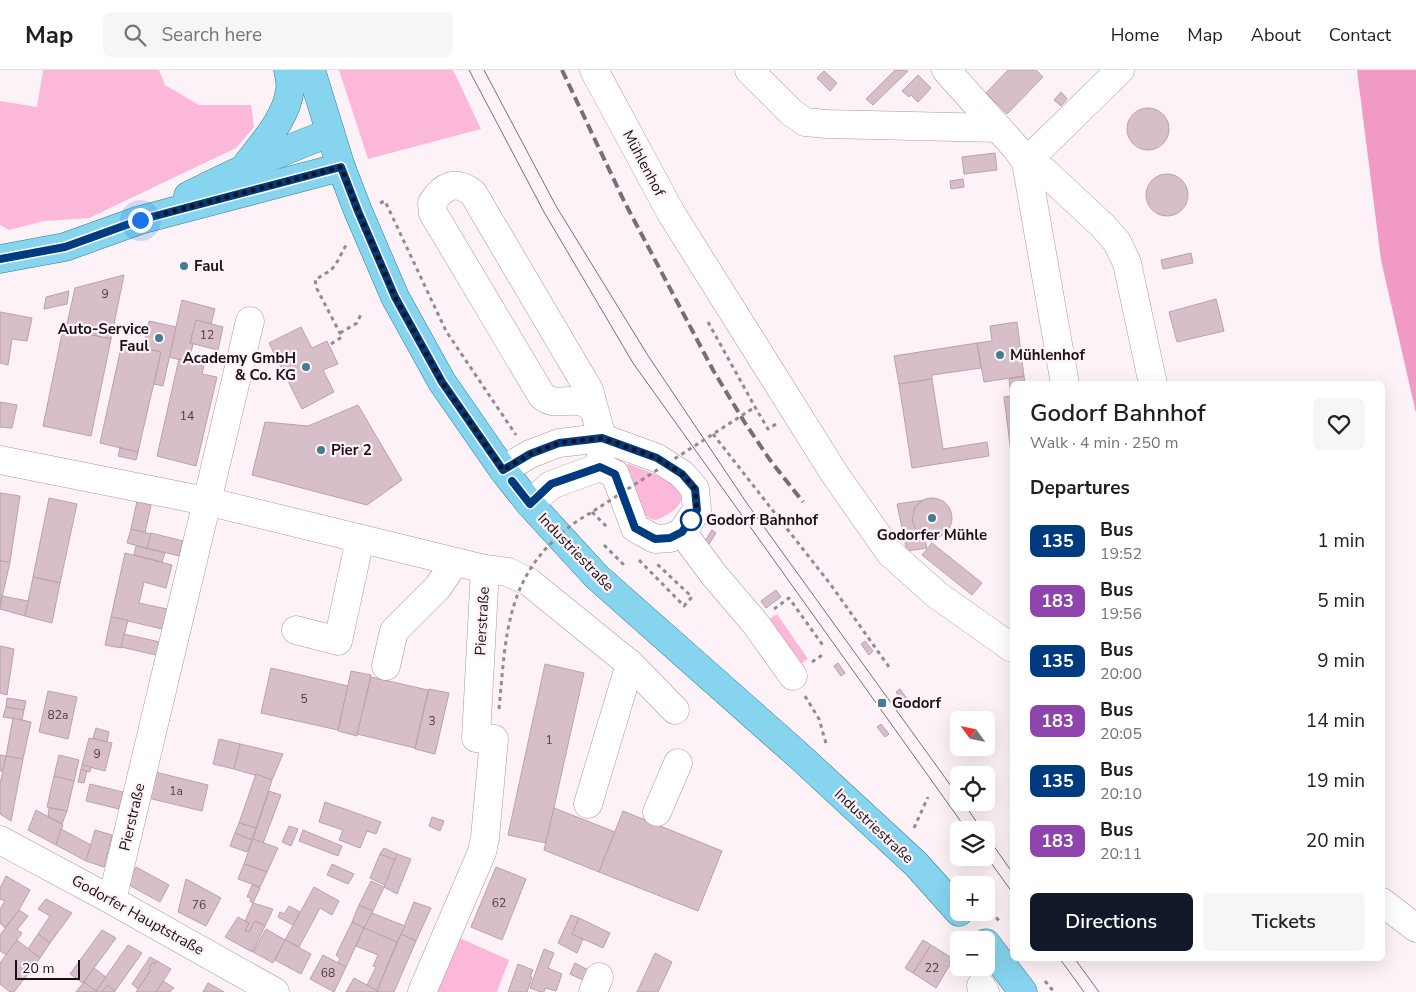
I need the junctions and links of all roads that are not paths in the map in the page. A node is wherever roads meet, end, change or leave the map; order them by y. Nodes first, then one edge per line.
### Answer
1 (288, 70) edge
2 (311, 70) edge
3 (594, 70) edge
4 (749, 70) edge
5 (946, 70) edge
6 (1120, 70) edge
7 (997, 128) junction
8 (330, 133) junction
9 (1026, 162) junction
10 (245, 167) junction
11 (341, 167) junction
12 (140, 220) junction
13 (0, 259) edge
14 (250, 321) dead end
15 (1064, 381) edge
16 (1152, 381) edge
17 (594, 409) junction
18 (602, 438) junction
19 (0, 460) edge
20 (600, 467) junction
21 (503, 470) junction
22 (206, 501) junction
23 (530, 504) junction
24 (682, 532) junction
25 (360, 539) junction
26 (455, 562) junction
27 (486, 569) junction
28 (296, 630) dead end
29 (1010, 647) edge
30 (630, 664) junction
31 (386, 666) dead end
32 (794, 676) road end
33 (675, 710) dead end
34 (678, 763) dead end
35 (588, 804) dead end
36 (657, 812) dead end
37 (0, 840) edge
38 (112, 900) junction
39 (950, 902) edge
40 (1385, 904) edge
41 (967, 921) edge
42 (1416, 928) edge
43 (976, 931) edge
44 (995, 955) edge
45 (275, 992) edge
46 (422, 992) edge
47 (1023, 992) edge

1 - 10 main road
2 - 8 main road, Industriestraße
3 - 29 street, Mühlenhof
4 - 7 street
5 - 7 street
6 - 9 street
7 - 9 street
8 - 10 main road
8 - 11 main road, Industriestraße
9 - 15 street
9 - 16 street
10 - 12 main road
11 - 12 main road
11 - 21 main road, Industriestraße
12 - 13 main road
14 - 22 street, Pierstraße
17 - 17 street
17 - 18 street
18 - 20 street
18 - 21 street
18 - 24 street
19 - 22 street, Pierstraße
20 - 23 street
20 - 24 street
21 - 23 main road, Industriestraße
22 - 25 street, Pierstraße
22 - 38 street, Pierstraße
23 - 39 main road, Industriestraße
24 - 32 street
25 - 26 street, Pierstraße
25 - 28 street
26 - 27 street, Pierstraße
26 - 31 street
27 - 30 street
27 - 46 street, Pierstraße
30 - 33 street
30 - 35 street
34 - 36 street
37 - 38 street, Godorfer Hauptstraße
38 - 45 street, Godorfer Hauptstraße
40 - 42 street
41 - 43 main road, Industriestraße
44 - 47 main road

